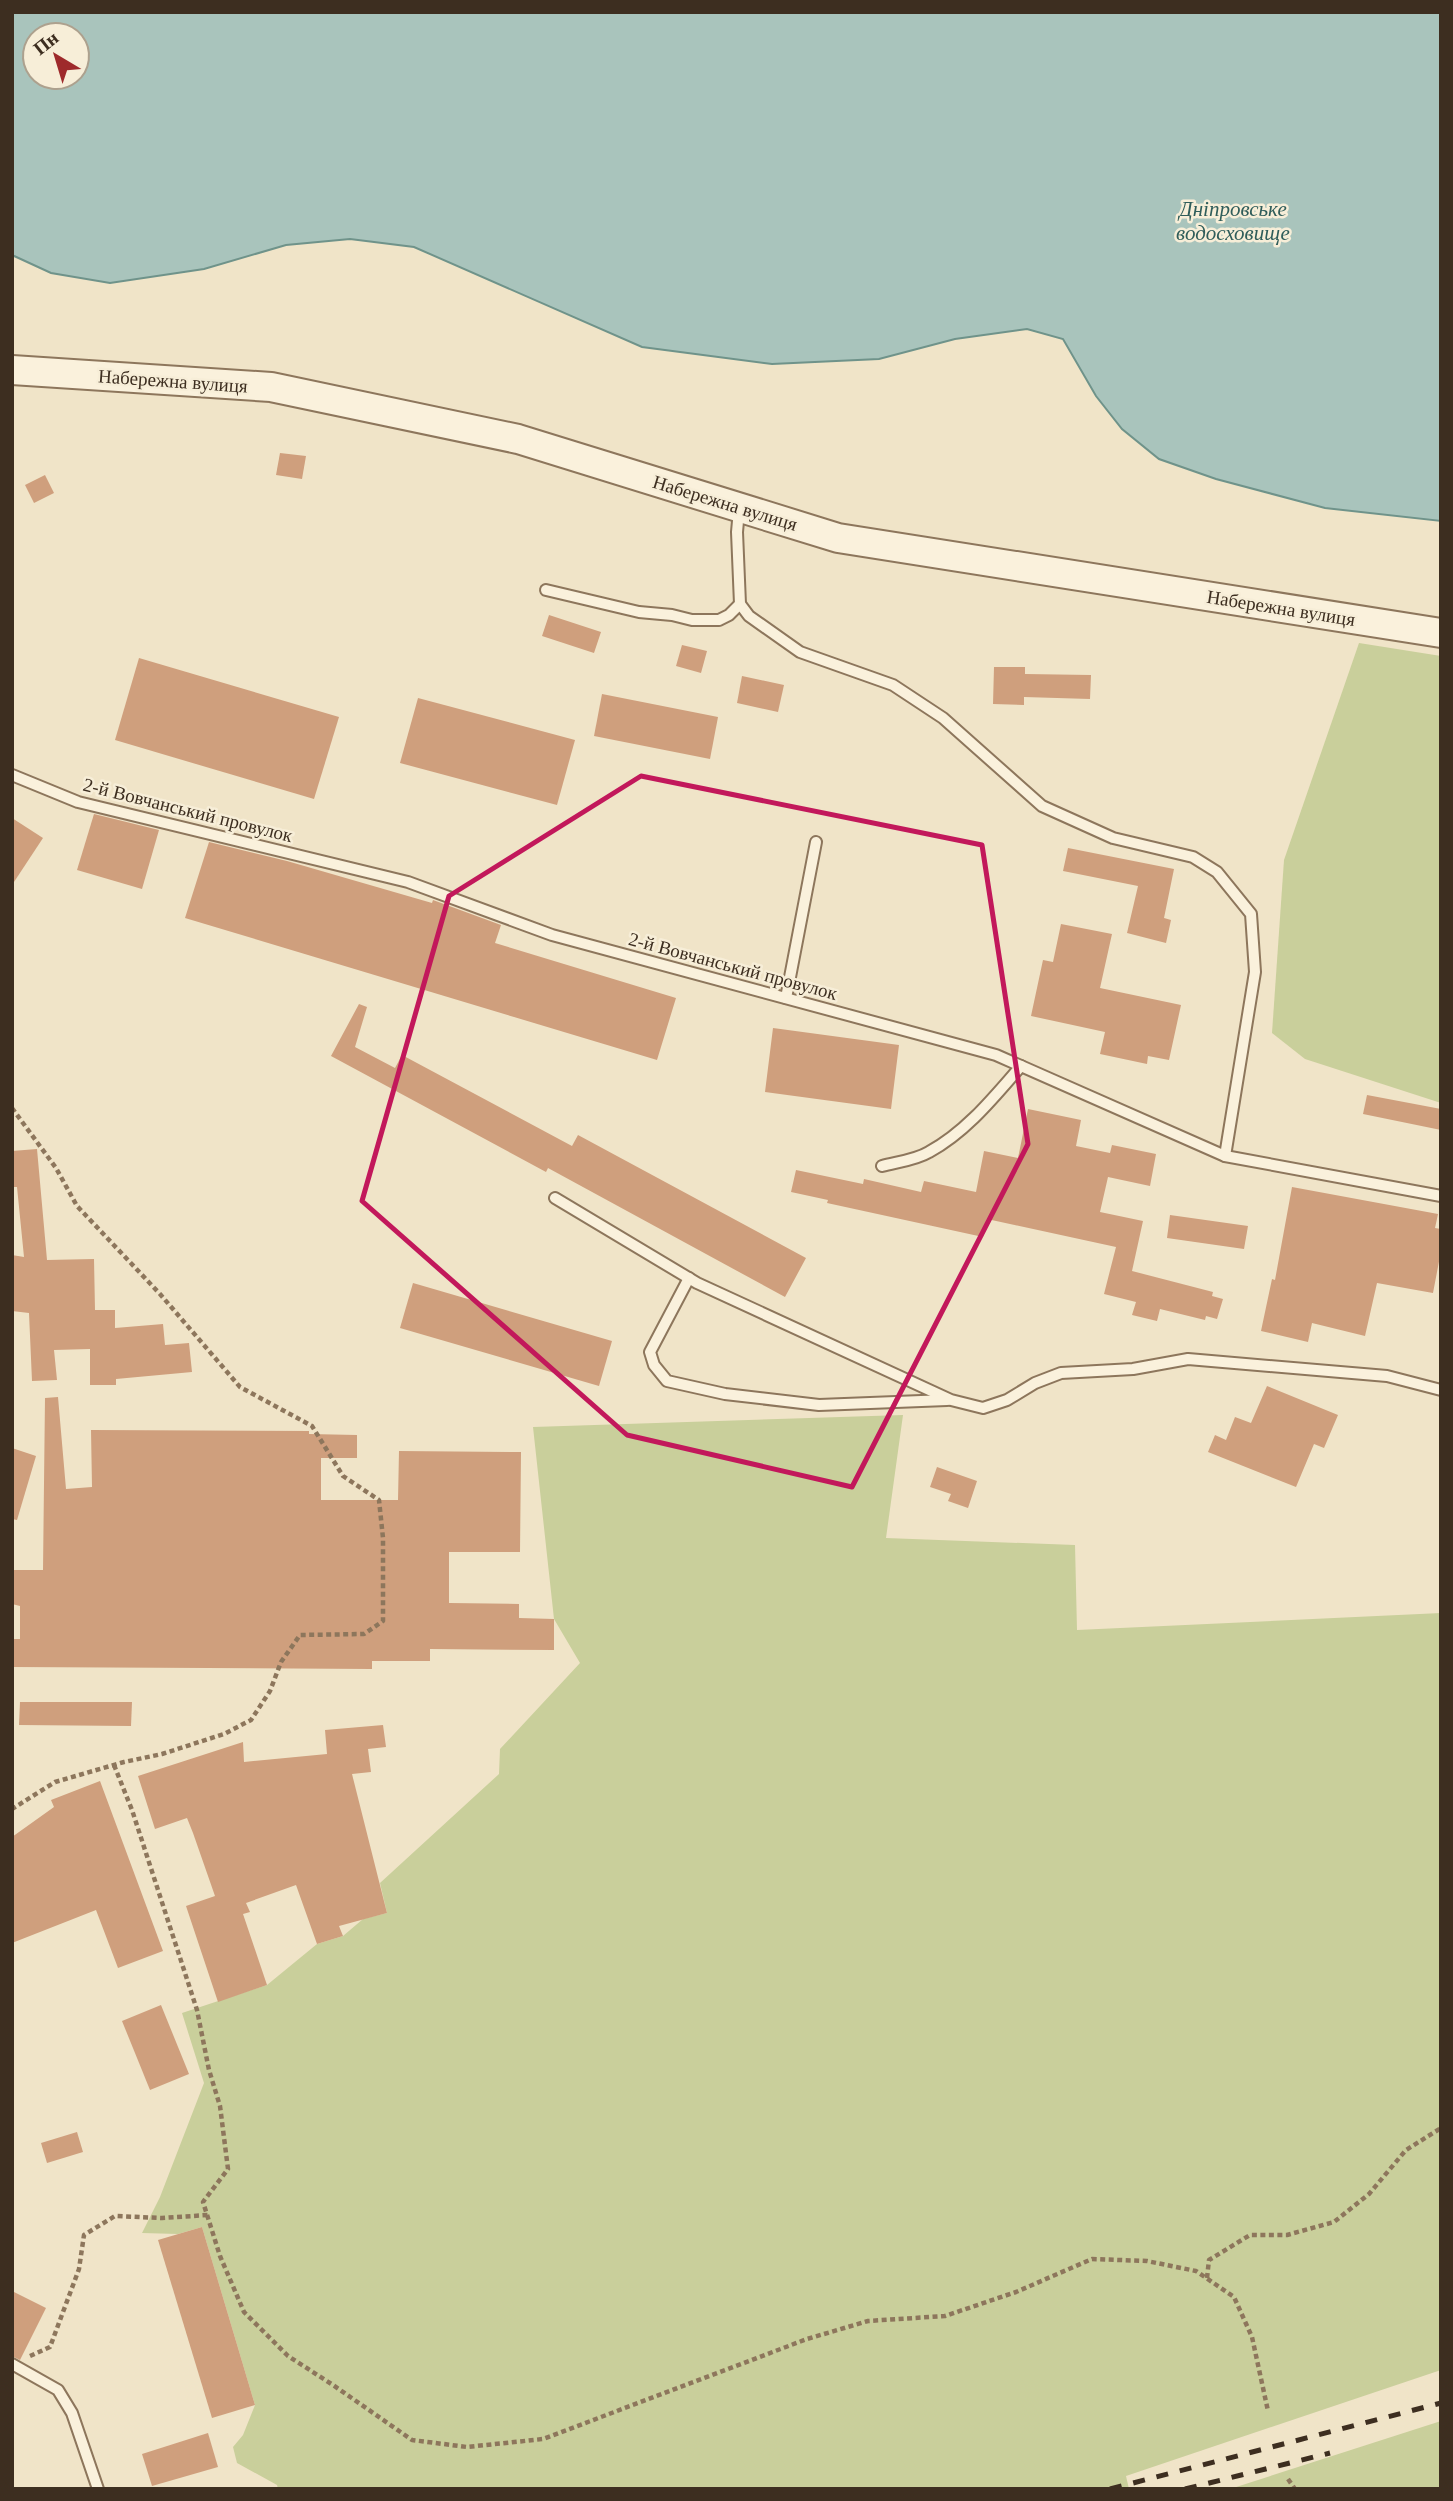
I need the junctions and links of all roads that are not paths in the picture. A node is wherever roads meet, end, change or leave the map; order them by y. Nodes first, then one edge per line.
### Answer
1 (12, 370) edge
2 (739, 508) junction
3 (546, 590) dead end
4 (740, 604) junction
5 (1441, 633) edge
6 (12, 775) edge
7 (816, 842) dead end
8 (786, 998) junction
9 (1021, 1066) junction
10 (1225, 1156) junction
11 (882, 1166) dead end
12 (1441, 1196) edge
13 (555, 1198) dead end
14 (689, 1278) junction
15 (1441, 1390) edge
16 (951, 1400) junction
17 (12, 2364) edge
18 (98, 2489) edge

1 - 2 street, Набережна вулиця
2 - 4 lane
2 - 5 street, Набережна вулиця
3 - 4 lane
4 - 10 lane
6 - 8 lane, 2-й Вовчанський провулок
7 - 8 lane
8 - 9 lane, 2-й Вовчанський провулок
9 - 10 lane, 2-й Вовчанський провулок
9 - 11 lane
10 - 12 lane, 2-й Вовчанський провулок
13 - 14 lane
14 - 16 lane
14 - 16 lane
15 - 16 lane
17 - 18 lane

